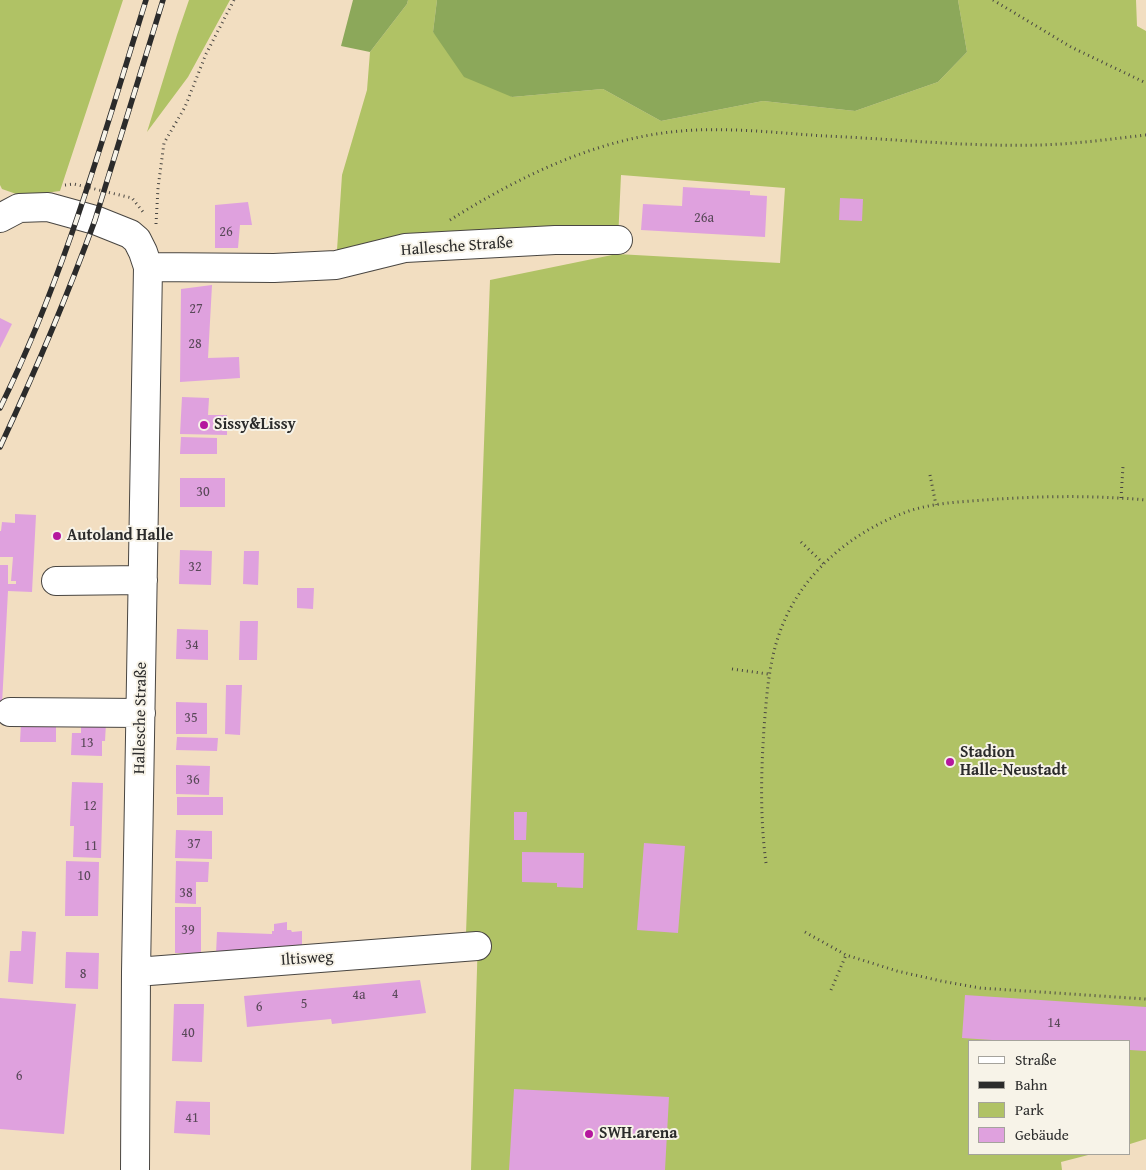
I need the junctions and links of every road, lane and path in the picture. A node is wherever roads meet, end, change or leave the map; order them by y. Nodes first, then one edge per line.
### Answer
1 (234, 0) edge
2 (993, 0) edge
3 (1146, 83) edge
4 (1146, 135) edge
5 (0, 218) edge
6 (446, 222) dead end
7 (618, 240) dead end
8 (144, 255) junction
9 (1123, 466) dead end
10 (930, 475) dead end
11 (1121, 498) junction
12 (1146, 500) edge
13 (936, 505) junction
14 (801, 542) dead end
15 (824, 564) junction
16 (143, 580) junction
17 (56, 581) dead end
18 (732, 669) dead end
19 (768, 674) junction
20 (10, 712) dead end
21 (141, 713) junction
22 (766, 863) dead end
23 (806, 932) dead end
24 (478, 946) dead end
25 (846, 955) junction
26 (136, 972) junction
27 (831, 990) dead end
28 (1146, 999) edge
29 (135, 1170) edge

1 - 8 path
2 - 3 path
4 - 6 path
5 - 8 street
7 - 8 street, Hallesche Straße
8 - 16 street, Hallesche Straße
9 - 11 path
10 - 13 path
11 - 12 path
11 - 13 path
13 - 15 path
14 - 15 path
15 - 19 path
16 - 17 street
16 - 21 street, Hallesche Straße
18 - 19 path
19 - 22 path
20 - 21 street
21 - 26 street, Hallesche Straße
23 - 25 path
24 - 26 street, Iltisweg
25 - 27 path
25 - 28 path
26 - 29 street, Hallesche Straße

